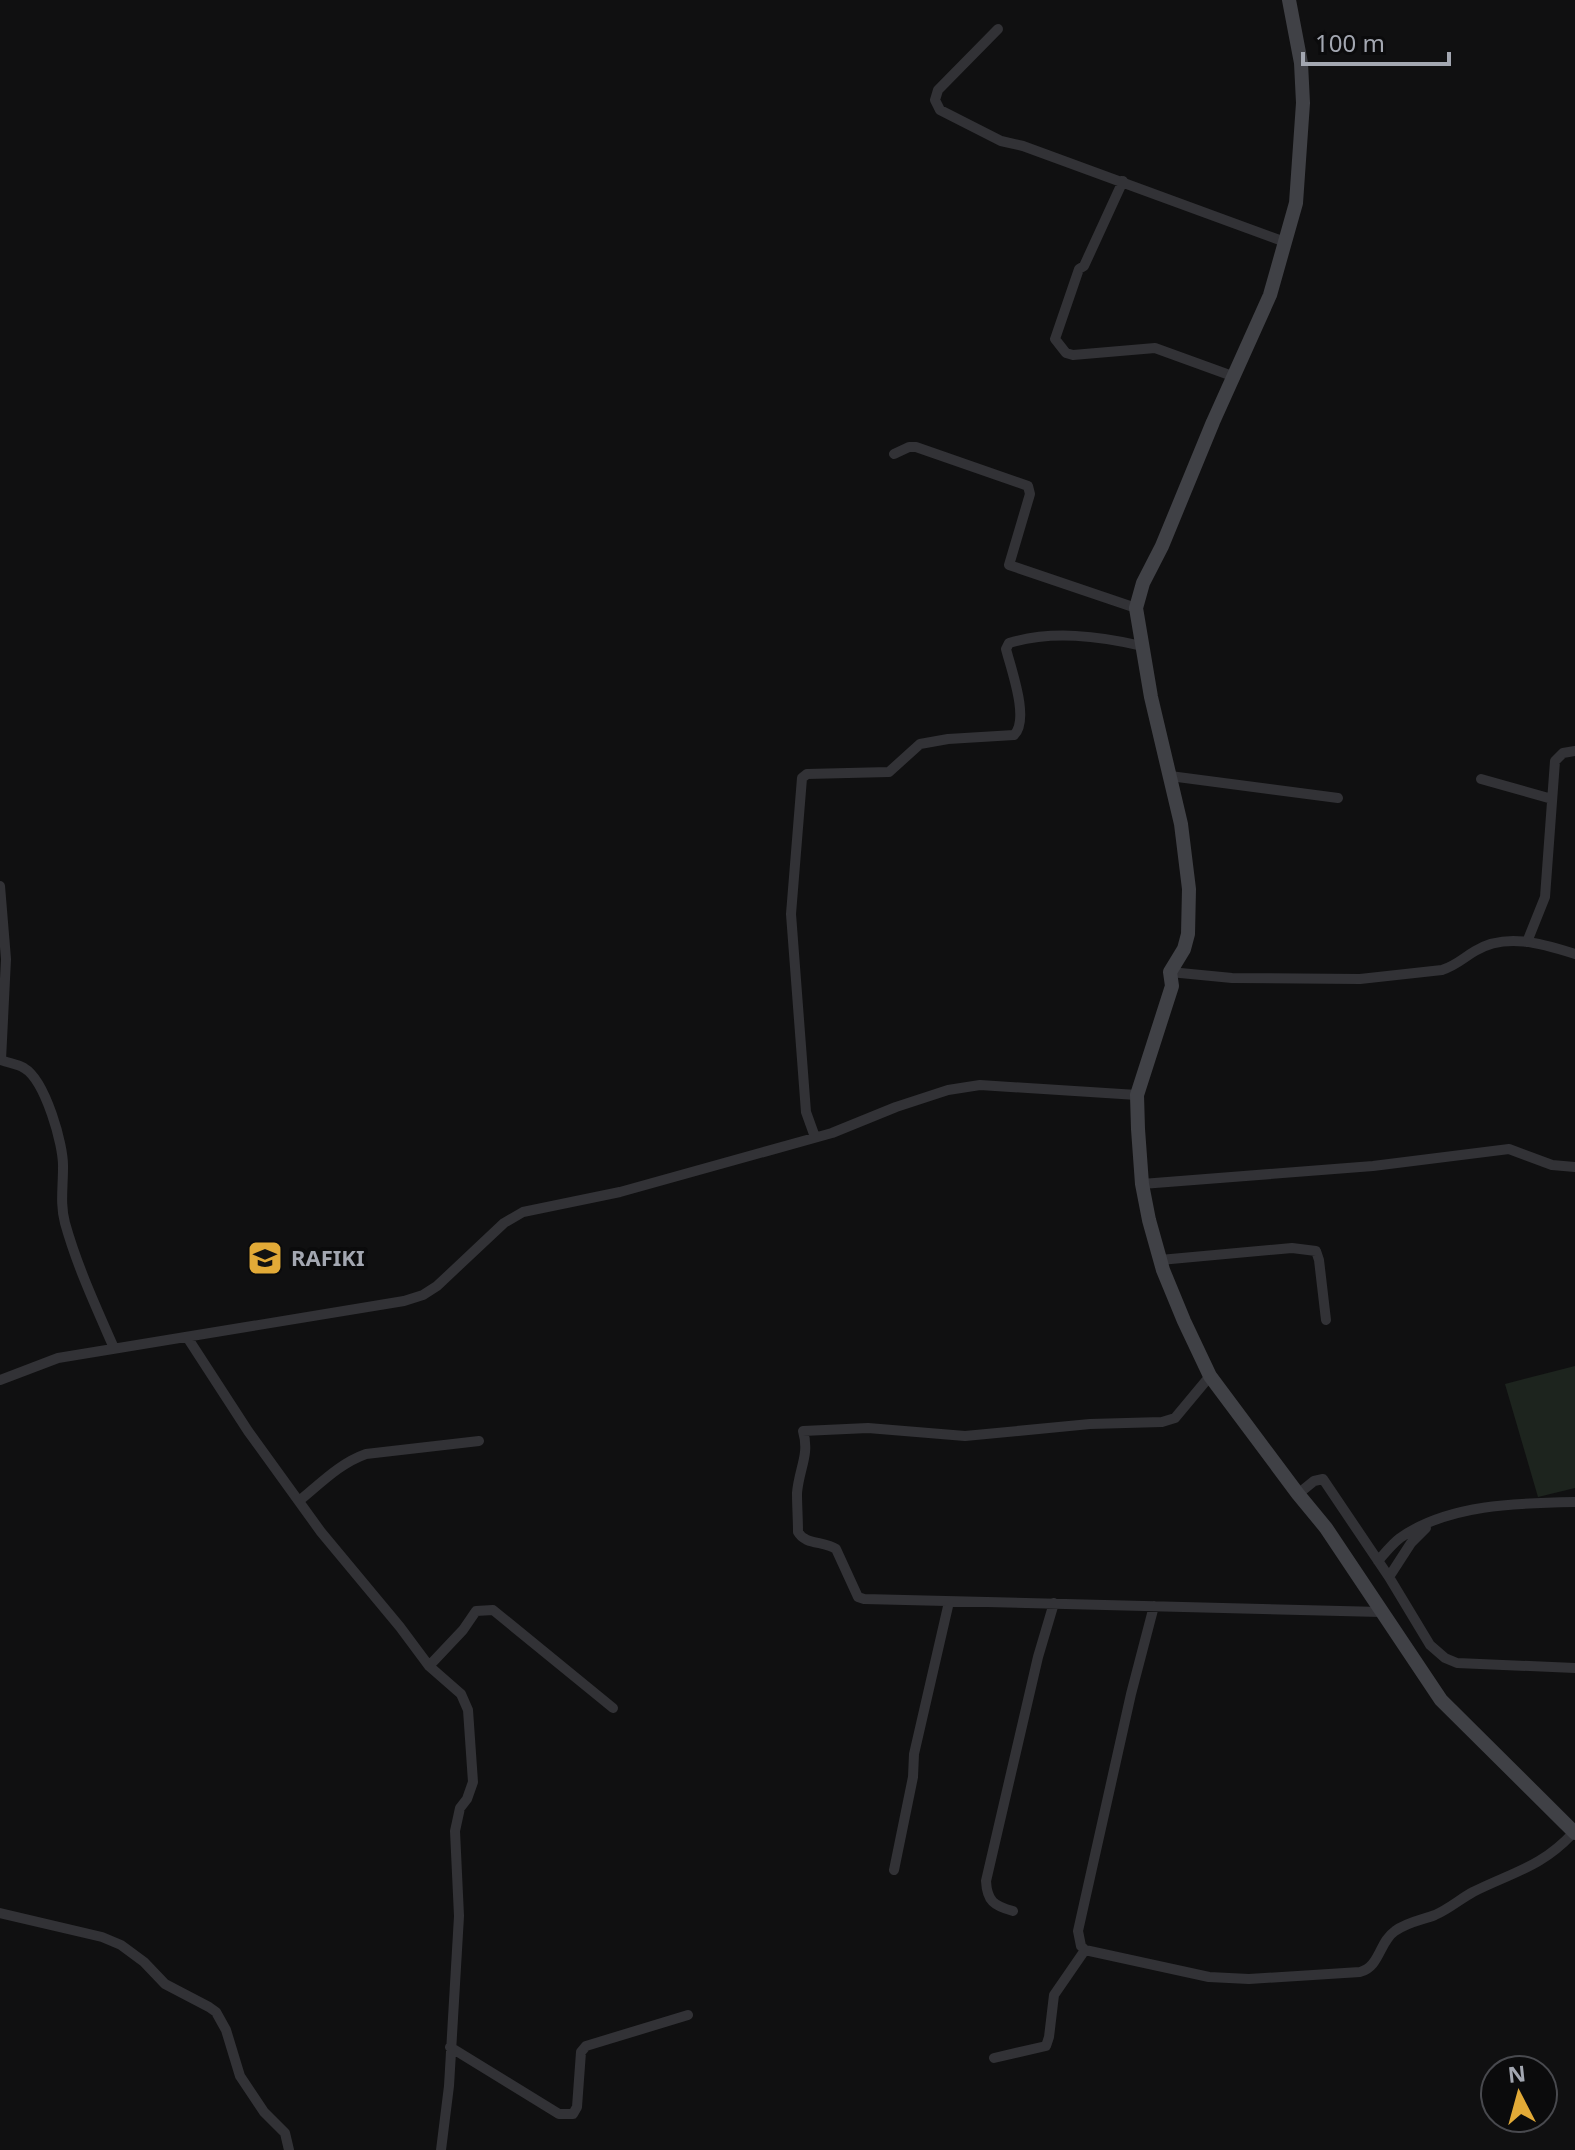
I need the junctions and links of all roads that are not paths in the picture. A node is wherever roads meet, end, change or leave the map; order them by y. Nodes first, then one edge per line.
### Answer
1 (1289, 0) edge
2 (998, 29) dead end
3 (1123, 181) junction
4 (1285, 242) junction
5 (1235, 377) junction
6 (894, 454) dead end
7 (1136, 608) junction
8 (1142, 646) junction
9 (1575, 751) edge
10 (1170, 776) junction
11 (1481, 779) dead end
12 (1338, 798) dead end
13 (1552, 799) junction
14 (0, 886) edge
15 (1527, 942) junction
16 (1575, 954) edge
17 (1170, 972) junction
18 (0, 1059) edge
19 (1137, 1095) junction
20 (815, 1137) junction
21 (1575, 1167) edge
22 (1142, 1184) junction
23 (1160, 1260) junction
24 (1326, 1320) dead end
25 (187, 1337) junction
26 (114, 1348) junction
27 (1210, 1376) junction
28 (0, 1380) edge
29 (479, 1441) dead end
30 (1298, 1494) junction
31 (299, 1501) junction
32 (1575, 1502) edge
33 (1434, 1522) junction
34 (1378, 1561) junction
35 (1389, 1577) junction
36 (949, 1602) junction
37 (1054, 1603) junction
38 (1154, 1606) junction
39 (1381, 1612) junction
40 (429, 1666) junction
41 (1575, 1668) edge
42 (613, 1708) dead end
43 (1575, 1833) edge
44 (894, 1870) dead end
45 (1013, 1911) dead end
46 (0, 1913) edge
47 (1085, 1950) junction
48 (688, 2015) dead end
49 (450, 2047) junction
50 (994, 2058) dead end
51 (289, 2150) edge
52 (441, 2150) edge

1 - 4 street
2 - 3 street
3 - 4 street
3 - 5 street
4 - 5 street
5 - 7 street
6 - 7 street
7 - 8 street
8 - 10 street
8 - 20 street
9 - 13 street
10 - 12 street
10 - 17 street
11 - 13 street
13 - 15 street
14 - 18 street
15 - 16 street
15 - 17 street
17 - 19 street
18 - 26 street
19 - 20 street
19 - 22 street
20 - 25 street
21 - 22 street
22 - 23 street
23 - 24 street
23 - 27 street
25 - 26 street
25 - 31 street
26 - 28 street
27 - 30 street
27 - 36 street
29 - 31 street
30 - 34 street
30 - 39 street
31 - 40 street
32 - 33 street
33 - 34 street
33 - 35 street
34 - 35 street
35 - 41 street
36 - 37 street
36 - 44 street
37 - 38 street
37 - 45 street
38 - 39 street
38 - 47 street
39 - 43 street
40 - 42 street
40 - 49 street
43 - 47 street
46 - 51 street
47 - 50 street
48 - 49 street
49 - 52 street

